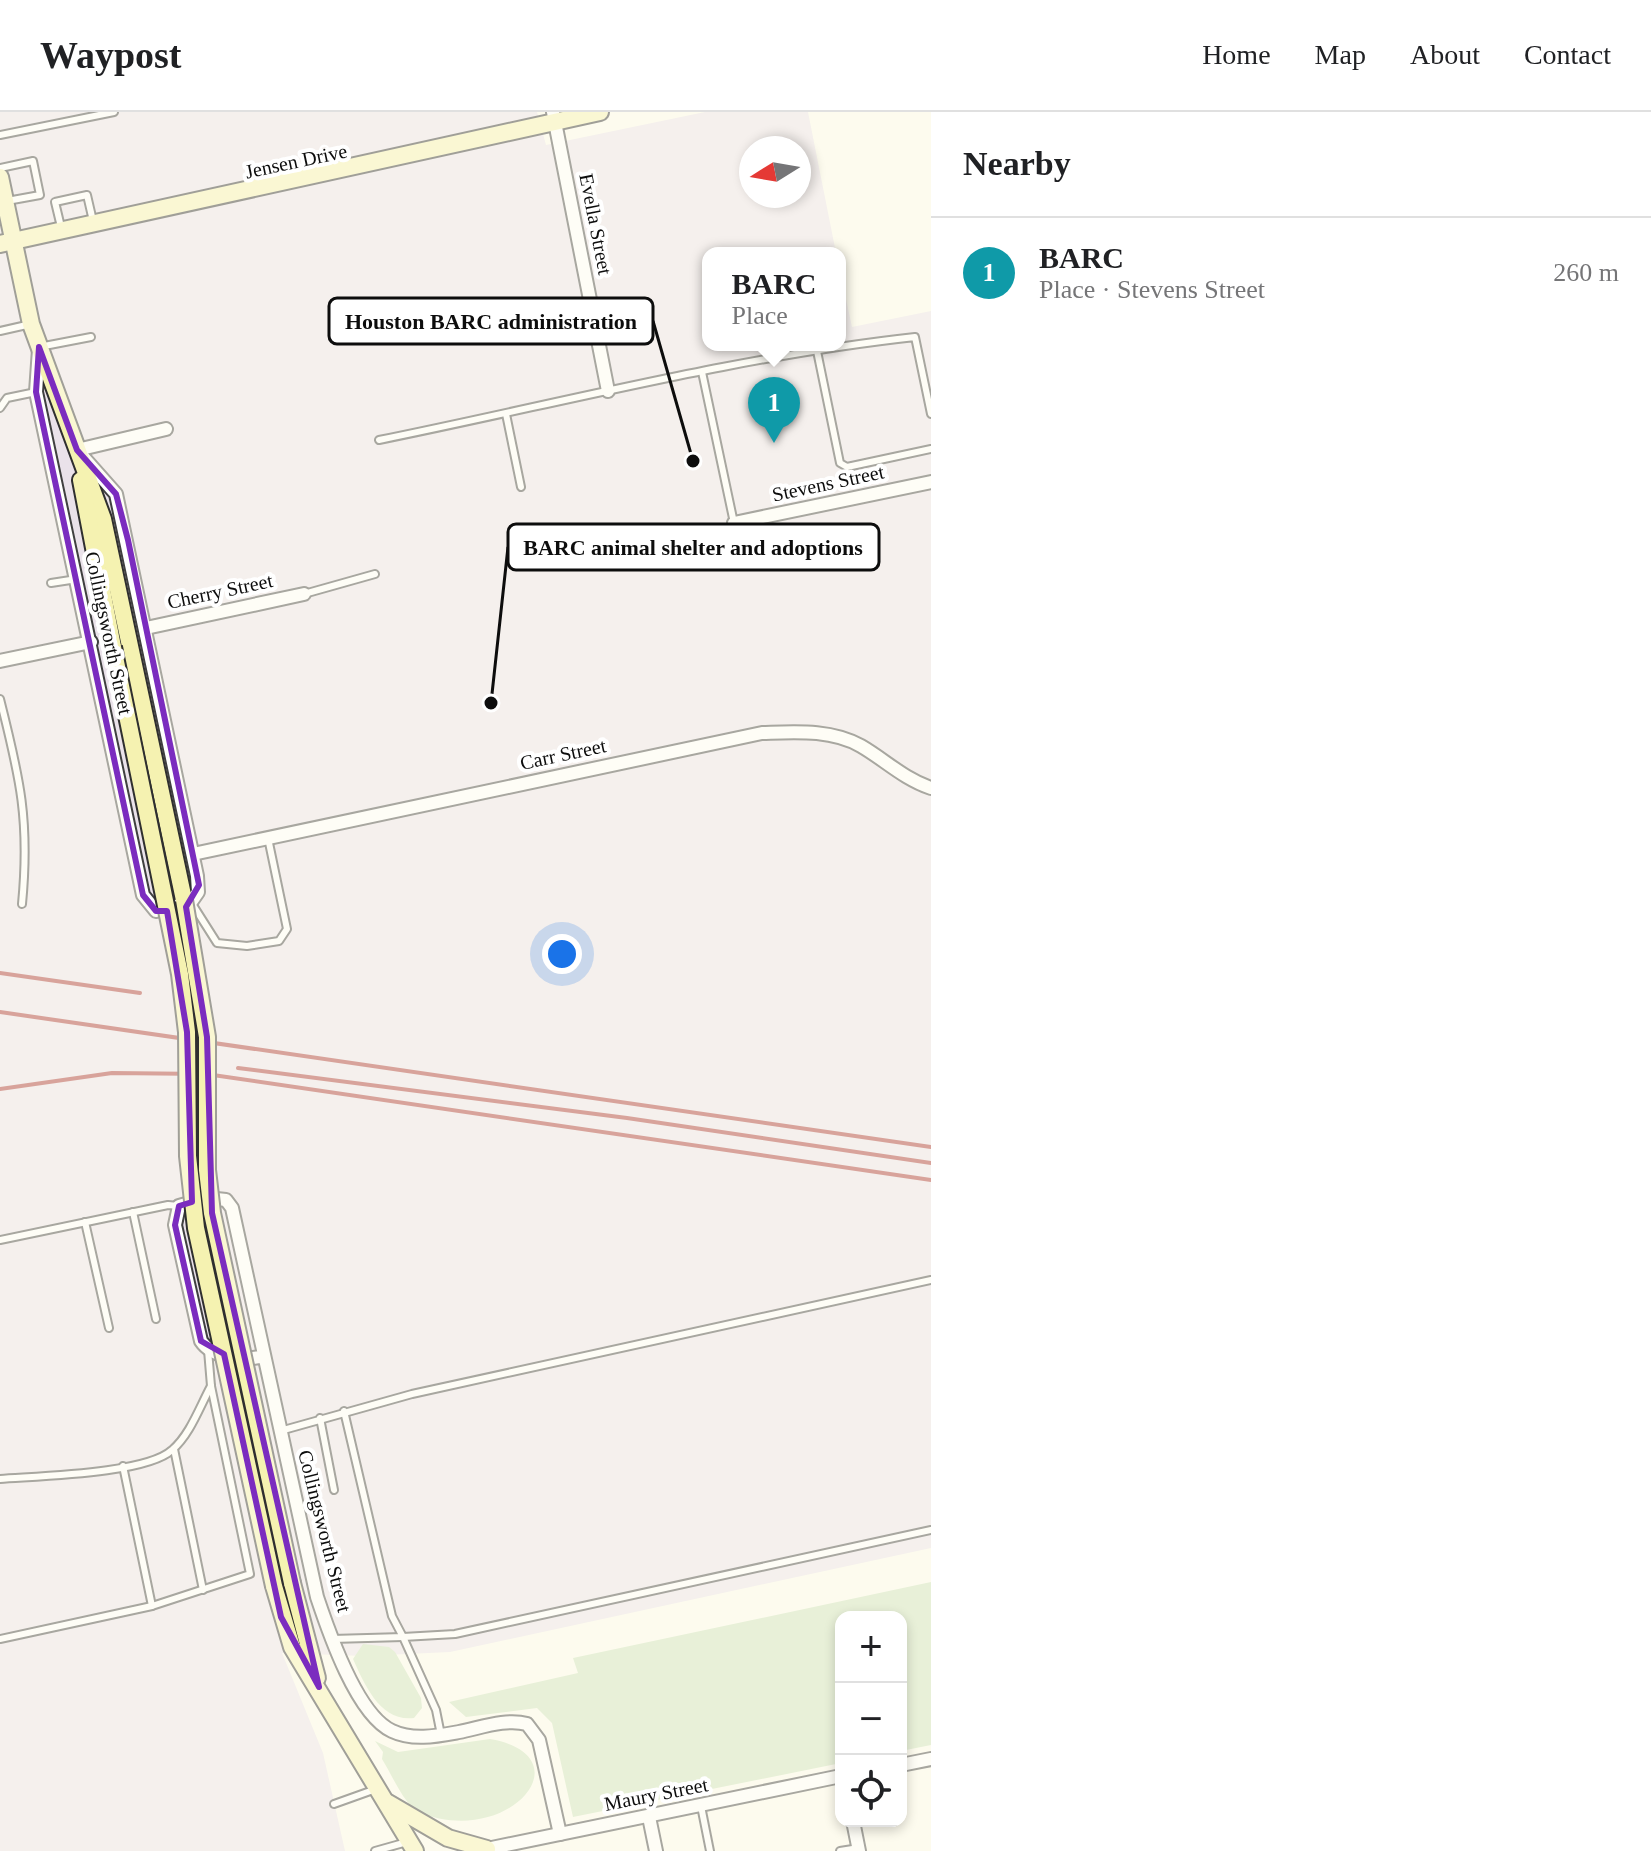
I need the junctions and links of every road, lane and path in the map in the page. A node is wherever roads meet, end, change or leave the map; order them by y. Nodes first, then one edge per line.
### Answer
1 (114, 112) edge
2 (600, 112) edge
3 (554, 116) edge
4 (0, 135) edge
5 (0, 168) edge
6 (0, 177) edge
7 (40, 195) junction
8 (3, 202) edge
9 (55, 202) junction
10 (94, 224) junction
11 (62, 231) junction
12 (6, 243) edge
13 (31, 324) junction
14 (0, 331) edge
15 (91, 337) dead end
16 (39, 347) junction
17 (846, 347) edge
18 (817, 351) joint
19 (702, 372) junction
20 (608, 391) junction
21 (36, 392) junction
22 (0, 408) edge
23 (506, 414) junction
24 (931, 414) edge
25 (166, 429) dead end
26 (379, 440) dead end
27 (931, 449) edge
28 (77, 450) junction
29 (931, 482) edge
30 (521, 487) dead end
31 (734, 523) joint
32 (375, 574) dead end
33 (77, 579) junction
34 (51, 583) dead end
35 (304, 594) joint
36 (146, 628) junction
37 (91, 642) junction
38 (121, 645) junction
39 (0, 661) edge
40 (0, 699) edge
41 (931, 788) edge
42 (268, 838) junction
43 (193, 854) junction
44 (191, 902) junction
45 (22, 904) dead end
46 (179, 1206) junction
47 (133, 1212) junction
48 (85, 1222) junction
49 (0, 1240) edge
50 (931, 1280) edge
51 (156, 1319) dead end
52 (109, 1328) dead end
53 (208, 1350) junction
54 (264, 1356) junction
55 (211, 1386) junction
56 (344, 1411) junction
57 (320, 1418) junction
58 (280, 1432) junction
59 (174, 1449) junction
60 (123, 1466) junction
61 (0, 1479) edge
62 (334, 1490) dead end
63 (931, 1530) edge
64 (203, 1590) junction
65 (152, 1606) junction
66 (403, 1637) junction
67 (0, 1639) edge
68 (332, 1639) junction
69 (319, 1687) junction
70 (441, 1735) junction
71 (931, 1759) edge
72 (907, 1764) edge
73 (835, 1777) edge
74 (382, 1795) junction
75 (334, 1804) dead end
76 (701, 1806) junction
77 (649, 1817) junction
78 (854, 1827) edge
79 (560, 1834) junction
80 (412, 1846) edge
81 (483, 1850) edge
82 (859, 1850) edge
83 (375, 1851) edge
84 (656, 1851) edge
85 (710, 1851) edge
86 (840, 1851) edge

1 - 4 lane
2 - 3 main road, Jensen Drive
3 - 10 main road, Jensen Drive
3 - 20 street, Evella Street
5 - 7 lane
6 - 8 main road, Collingsworth Street
7 - 8 lane
7 - 9 lane
8 - 12 main road, Collingsworth Street
9 - 10 lane
9 - 11 lane
10 - 11 main road, Jensen Drive
11 - 12 main road, Jensen Drive
12 - 13 main road, Collingsworth Street
13 - 14 lane
13 - 16 main road, Collingsworth Street
15 - 16 lane
16 - 21 street, Collingsworth Street
16 - 28 main road, Collingsworth Street
17 - 24 lane
18 - 19 lane
18 - 27 lane
19 - 20 lane
19 - 31 lane
20 - 23 lane
21 - 22 lane
21 - 33 street, Collingsworth Street
23 - 26 lane
23 - 30 lane
25 - 28 street
28 - 36 street, Collingsworth Street
28 - 38 main road, Collingsworth Street
29 - 31 street, Stevens Street
32 - 35 lane
33 - 34 lane
33 - 37 street, Collingsworth Street
35 - 36 street, Cherry Street
36 - 43 street, Collingsworth Street
37 - 39 street
37 - 44 street, Collingsworth Street
38 - 69 main road, Collingsworth Street, bridge
38 - 69 main road, Collingsworth Street, bridge
40 - 45 lane
41 - 42 street, Carr Street
42 - 43 street, Carr Street
42 - 44 lane
43 - 44 street, Collingsworth Street
46 - 47 lane
46 - 53 street
46 - 54 street, Collingsworth Street
47 - 48 lane
47 - 51 lane
48 - 49 lane
48 - 52 lane
50 - 56 lane
53 - 54 street
53 - 55 lane
54 - 58 street, Collingsworth Street
55 - 59 lane
55 - 64 lane
56 - 57 lane
56 - 66 lane
57 - 58 lane
57 - 62 lane
58 - 68 street, Collingsworth Street
59 - 60 lane
59 - 64 lane
60 - 61 lane
60 - 65 lane
63 - 66 lane
64 - 65 lane
65 - 67 lane
66 - 68 lane
66 - 70 lane
68 - 70 street, Collingsworth Street
69 - 74 main road, Collingsworth Street
70 - 79 street, Collingsworth Street
71 - 72 street
73 - 76 street, Maury Street
74 - 75 lane
74 - 80 main road, Collingsworth Street
74 - 81 main road
76 - 77 street, Maury Street
76 - 85 lane
77 - 79 street, Maury Street
77 - 84 street
78 - 82 street
79 - 81 street, Maury Street
80 - 83 lane
82 - 86 lane

